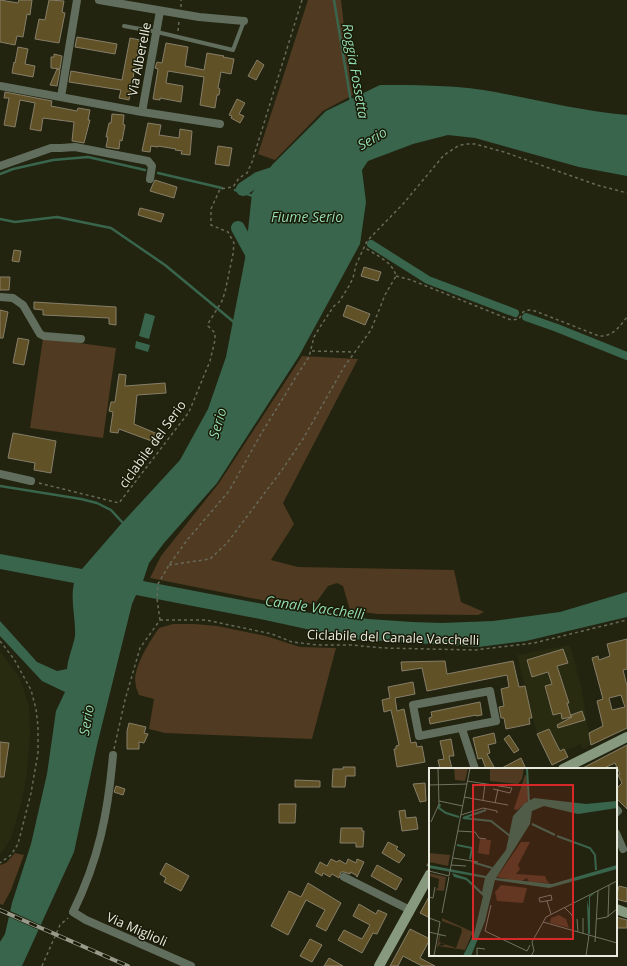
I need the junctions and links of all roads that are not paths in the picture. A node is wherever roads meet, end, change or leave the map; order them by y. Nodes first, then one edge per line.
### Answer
1 (77, 0) edge
2 (99, 0) edge
3 (160, 11) junction
4 (244, 21) joint
5 (124, 26) dead end
6 (157, 32) junction
7 (0, 86) edge
8 (61, 97) junction
9 (142, 112) junction
10 (220, 124) dead end
11 (0, 166) edge
12 (150, 179) dead end
13 (0, 297) edge
14 (81, 339) dead end
15 (0, 474) edge
16 (31, 481) road end
17 (462, 729) junction
18 (627, 737) edge
19 (113, 755) road end
20 (474, 768) edge
21 (570, 768) edge
22 (617, 835) edge
23 (623, 849) dead end
24 (429, 876) edge
25 (344, 877) dead end
26 (410, 910) junction
27 (617, 910) edge
28 (627, 913) edge
29 (191, 966) edge
30 (379, 966) edge

1 - 8 street
2 - 3 street
3 - 4 street
3 - 6 street, Via Alberelle
4 - 6 lane
5 - 6 lane
6 - 9 street, Via Alberelle
7 - 8 street, Via Alberelle
8 - 9 street, Via Alberelle
9 - 10 street, Via Alberelle
11 - 12 street
13 - 14 street
15 - 16 street
17 - 17 street
17 - 20 street
18 - 21 street
19 - 29 street, Via Miglioli
22 - 23 street
24 - 26 street
25 - 26 street
26 - 30 street
27 - 28 street

